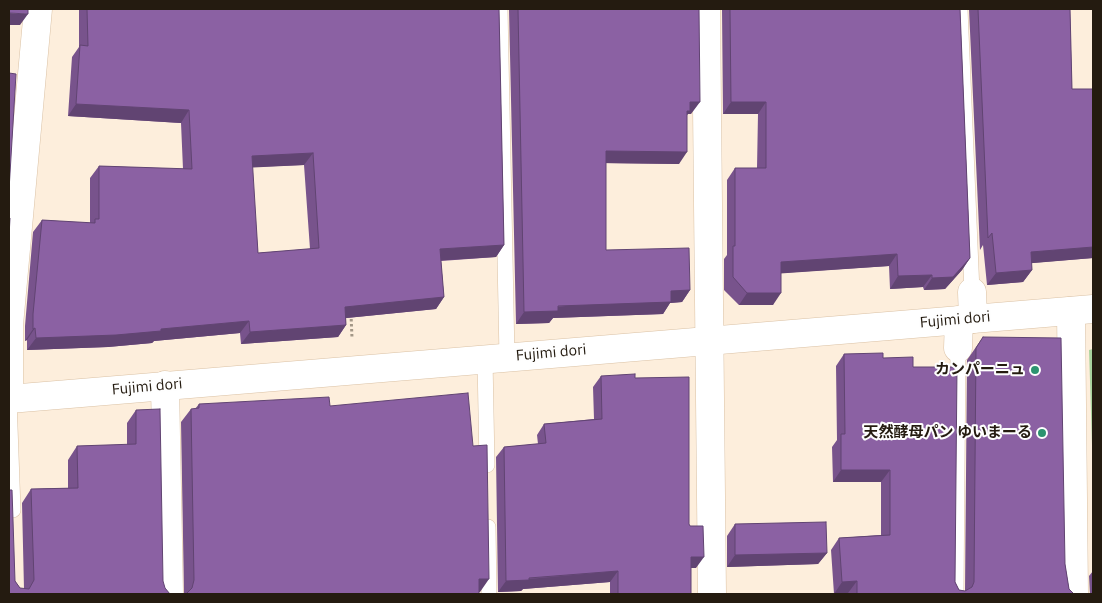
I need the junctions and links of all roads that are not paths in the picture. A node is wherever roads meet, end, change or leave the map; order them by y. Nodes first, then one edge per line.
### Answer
1 (38, 9) edge
2 (500, 9) edge
3 (706, 9) edge
4 (960, 9) edge
5 (972, 292) joint
6 (1082, 310) edge
7 (966, 319) junction
8 (710, 340) junction
9 (958, 348) joint
10 (496, 358) junction
11 (165, 386) junction
12 (9, 399) edge
13 (487, 476) edge
14 (488, 516) edge
15 (13, 526) edge
16 (169, 594) edge
17 (490, 594) edge
18 (712, 594) edge
19 (956, 594) edge
20 (1074, 594) edge

1 - 12 street
2 - 10 lane
3 - 8 street
4 - 5 lane
5 - 7 street
6 - 7 street, Fujimi dori
6 - 20 street
7 - 8 street, Fujimi dori
7 - 9 street
8 - 10 street, Fujimi dori
8 - 18 street
9 - 19 lane
10 - 11 street, Fujimi dori
10 - 13 lane
11 - 12 street, Fujimi dori
11 - 16 street
12 - 15 lane
14 - 17 lane

